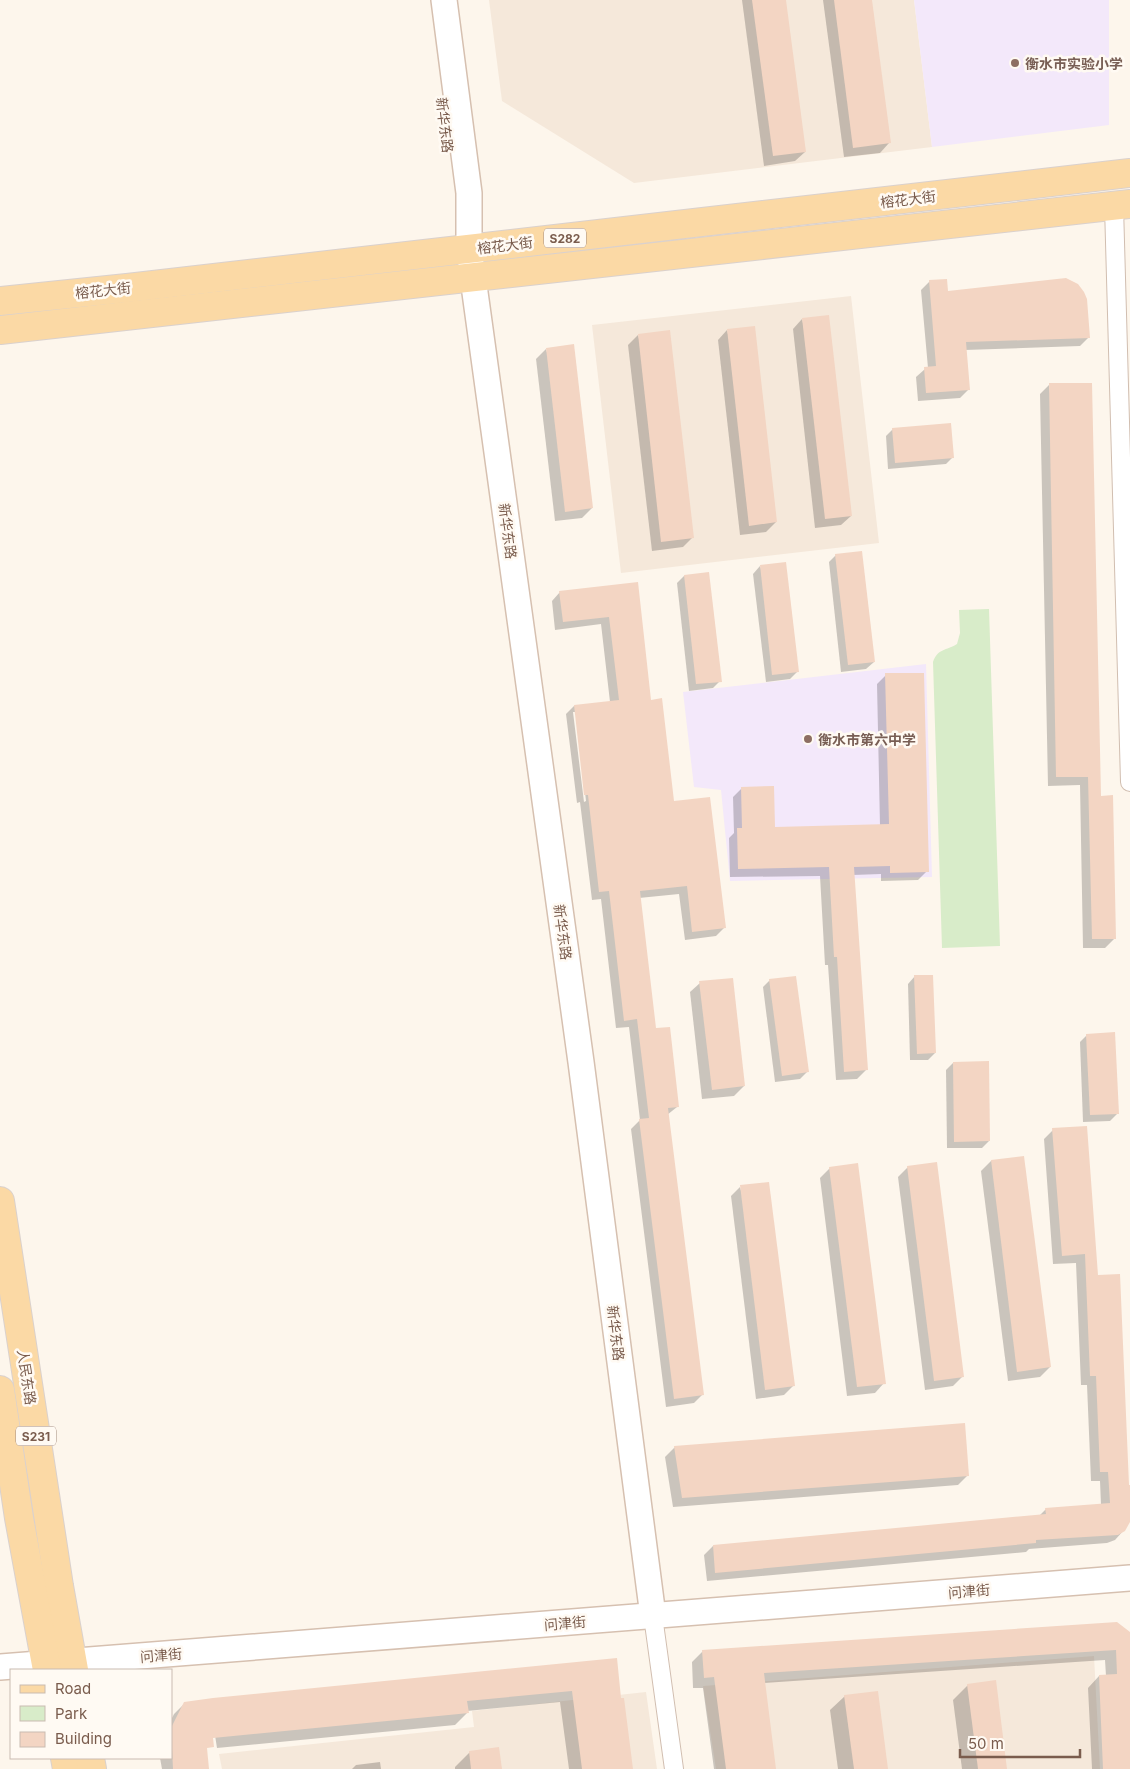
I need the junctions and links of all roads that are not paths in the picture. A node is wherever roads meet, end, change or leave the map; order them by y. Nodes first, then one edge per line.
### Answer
1 (429, 0) edge
2 (444, 0) edge
3 (1130, 173) edge
4 (1122, 205) edge
5 (469, 249) junction
6 (473, 278) junction
7 (0, 301) edge
8 (0, 330) edge
9 (1130, 782) edge
10 (0, 1201) edge
11 (0, 1390) edge
12 (1130, 1578) edge
13 (653, 1616) junction
14 (74, 1666) edge
15 (0, 1667) edge
16 (46, 1667) edge
17 (674, 1769) edge

1 - 5 street, 新华东路
2 - 5 street, 新华东路
3 - 5 main road, 榕花大街 / S282
4 - 6 main road, 榕花大街 / S282
4 - 9 street
5 - 6 street, 新华东路
5 - 7 main road, 榕花大街 / S282
6 - 8 main road, 榕花大街 / S282
6 - 13 street, 新华东路
10 - 14 main road, 人民东路 / S231
11 - 16 main road, 人民东路 / S231
12 - 13 street, 问津街
13 - 14 street, 问津街
13 - 17 street
14 - 16 street, 问津街
15 - 16 street, 问津街

